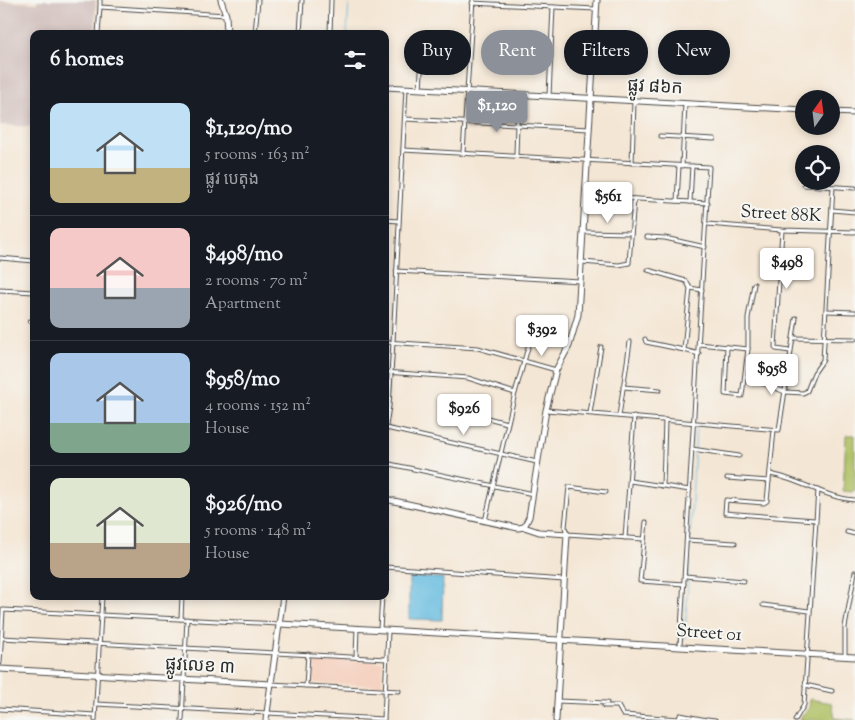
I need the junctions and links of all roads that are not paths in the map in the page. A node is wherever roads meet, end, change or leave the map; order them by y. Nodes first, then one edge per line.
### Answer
1 (100, 0) edge
2 (221, 0) edge
3 (258, 0) edge
4 (302, 0) edge
5 (332, 0) edge
6 (597, 0) edge
7 (472, 1) edge
8 (100, 7) junction
9 (553, 7) junction
10 (596, 9) junction
11 (226, 15) junction
12 (98, 30) edge
13 (226, 30) edge
14 (255, 30) edge
15 (300, 30) edge
16 (330, 30) edge
17 (421, 75) edge
18 (389, 87) edge
19 (406, 88) junction
20 (420, 89) junction
21 (465, 92) junction
22 (518, 94) junction
23 (549, 96) junction
24 (591, 99) junction
25 (634, 101) junction
26 (685, 104) junction
27 (795, 110) edge
28 (840, 112) edge
29 (855, 113) edge
30 (405, 119) junction
31 (463, 122) junction
32 (517, 125) junction
33 (590, 129) junction
34 (660, 136) dead end
35 (683, 137) junction
36 (714, 139) dead end
37 (404, 150) junction
38 (462, 152) junction
39 (516, 155) junction
40 (588, 160) junction
41 (632, 163) junction
42 (680, 166) junction
43 (692, 166) junction
44 (840, 187) edge
45 (855, 188) edge
46 (833, 190) edge
47 (586, 196) junction
48 (634, 199) junction
49 (677, 201) junction
50 (690, 202) junction
51 (708, 203) junction
52 (832, 210) junction
53 (855, 212) edge
54 (389, 220) edge
55 (399, 221) junction
56 (707, 224) junction
57 (782, 230) junction
58 (831, 231) junction
59 (584, 232) junction
60 (855, 232) edge
61 (632, 233) junction
62 (647, 237) dead end
63 (705, 247) junction
64 (0, 258) edge
65 (30, 261) edge
66 (582, 262) junction
67 (648, 270) dead end
68 (396, 271) junction
69 (581, 281) junction
70 (754, 284) dead end
71 (690, 288) junction
72 (0, 290) edge
73 (702, 290) junction
74 (30, 292) edge
75 (827, 311) junction
76 (855, 312) edge
77 (796, 318) dead end
78 (793, 338) junction
79 (645, 339) dead end
80 (825, 339) junction
81 (855, 339) edge
82 (389, 342) edge
83 (393, 342) junction
84 (630, 342) dead end
85 (530, 344) dead end
86 (699, 344) junction
87 (601, 347) dead end
88 (728, 347) junction
89 (748, 349) junction
90 (684, 350) junction
91 (790, 351) junction
92 (699, 354) junction
93 (524, 363) junction
94 (556, 370) junction
95 (391, 372) junction
96 (745, 376) junction
97 (624, 387) junction
98 (660, 390) dead end
99 (389, 391) edge
100 (784, 392) junction
101 (515, 393) junction
102 (546, 410) junction
103 (464, 412) dead end
104 (590, 413) junction
105 (619, 416) junction
106 (634, 417) junction
107 (665, 420) junction
108 (694, 422) junction
109 (507, 423) junction
110 (774, 430) junction
111 (389, 431) edge
112 (694, 449) junction
113 (501, 453) junction
114 (739, 456) dead end
115 (538, 462) junction
116 (389, 464) edge
117 (770, 474) junction
118 (727, 478) dead end
119 (769, 481) junction
120 (630, 482) junction
121 (493, 486) junction
122 (662, 486) junction
123 (690, 490) junction
124 (818, 490) junction
125 (606, 492) dead end
126 (534, 494) junction
127 (389, 500) edge
128 (855, 500) edge
129 (815, 520) junction
130 (484, 522) junction
131 (646, 522) dead end
132 (524, 527) junction
133 (847, 532) dead end
134 (567, 534) junction
135 (855, 534) edge
136 (625, 538) junction
137 (644, 539) junction
138 (688, 540) junction
139 (736, 543) dead end
140 (389, 567) edge
141 (855, 572) edge
142 (688, 576) junction
143 (564, 580) junction
144 (744, 580) dead end
145 (684, 584) junction
146 (102, 600) edge
147 (182, 600) edge
148 (283, 600) edge
149 (382, 600) edge
150 (763, 605) dead end
151 (809, 611) junction
152 (101, 614) junction
153 (182, 619) junction
154 (187, 619) junction
155 (280, 624) junction
156 (357, 628) junction
157 (380, 630) junction
158 (388, 630) junction
159 (1, 631) edge
160 (2, 638) junction
161 (560, 640) junction
162 (99, 643) junction
163 (680, 646) junction
164 (186, 648) junction
165 (275, 653) junction
166 (308, 654) junction
167 (807, 655) junction
168 (356, 657) junction
169 (845, 657) junction
170 (855, 657) edge
171 (386, 659) junction
172 (0, 663) edge
173 (0, 669) edge
174 (98, 675) junction
175 (184, 680) junction
176 (271, 684) junction
177 (805, 685) junction
178 (306, 686) junction
179 (832, 690) dead end
180 (384, 691) junction
181 (399, 691) dead end
182 (556, 701) junction
183 (96, 704) junction
184 (183, 709) junction
185 (0, 710) edge
186 (267, 713) junction
187 (95, 715) junction
188 (707, 719) edge
189 (95, 720) edge
190 (182, 720) edge
191 (266, 720) edge
192 (384, 720) edge
193 (556, 720) edge
194 (679, 720) edge
195 (715, 720) edge
196 (795, 720) edge

1 - 8 street
2 - 11 street
3 - 14 street
4 - 15 street
5 - 16 street
6 - 10 street
7 - 9 street
7 - 21 street
8 - 11 street
8 - 12 street
9 - 10 street
9 - 23 street
10 - 24 street
11 - 13 street
17 - 20 street
18 - 19 street, ផ្លូវ ៨៦ក
19 - 20 street, ផ្លូវ ៨៦ក
19 - 30 street
20 - 21 street, ផ្លូវ ៨៦ក
21 - 22 street, ផ្លូវ ៨៦ក
21 - 31 street
22 - 23 street, ផ្លូវ ៨៦ក
22 - 32 street
23 - 24 street, ផ្លូវ ៨៦ក
24 - 25 street, ផ្លូវ ៨៦ក
24 - 33 street
25 - 26 street, ផ្លូវ ៨៦ក
25 - 41 street
26 - 27 street, ផ្លូវ ៨៦ក
26 - 35 street
28 - 29 street
30 - 31 street
30 - 37 street
31 - 32 street
31 - 38 street
32 - 33 street
32 - 39 street
33 - 40 street
34 - 35 street
35 - 36 street
35 - 42 street
37 - 38 street
37 - 55 street
38 - 39 street
39 - 40 street
40 - 41 street
40 - 47 street
41 - 42 street
42 - 43 street
42 - 49 street
43 - 50 street
43 - 51 street
44 - 45 street
46 - 52 street
47 - 48 street
47 - 59 street
48 - 49 street
48 - 61 street
49 - 50 street
50 - 51 street
51 - 56 street
52 - 53 street
52 - 58 street
54 - 55 street
55 - 68 street
56 - 57 street, Street 88K
56 - 63 street
57 - 58 street, Street 88K
57 - 91 street
58 - 60 street, Street 88K
58 - 75 street
59 - 61 street
59 - 66 street
61 - 66 street
62 - 63 street
63 - 73 street
64 - 65 street
66 - 69 street
67 - 71 street
68 - 69 street
68 - 83 street
69 - 94 street
70 - 89 street
71 - 73 street
71 - 90 street
72 - 74 street
73 - 86 street
75 - 76 street
75 - 80 street
77 - 78 street
78 - 80 street
78 - 91 street
79 - 90 street
80 - 81 street
80 - 100 street
82 - 83 street
83 - 93 street
83 - 95 street
84 - 97 street
85 - 93 street
86 - 88 street
86 - 92 street
87 - 104 street
88 - 89 street
88 - 96 street
89 - 96 street
90 - 92 street
91 - 100 street
92 - 108 street
93 - 94 street
93 - 101 street
94 - 102 street
95 - 99 street
95 - 101 street
96 - 100 street
97 - 98 street
97 - 105 street
100 - 110 street
101 - 109 street
102 - 104 street
102 - 115 street
103 - 109 street
104 - 105 street
105 - 106 street
106 - 107 street
106 - 120 street
107 - 108 street
107 - 122 street
108 - 110 street
108 - 112 street
109 - 113 street
110 - 117 street
111 - 113 street
112 - 114 street
112 - 123 street
113 - 115 street
113 - 121 street
115 - 126 street
116 - 121 street
117 - 119 street
117 - 124 street
118 - 119 street
119 - 129 street
120 - 122 street
120 - 136 street
121 - 126 street
121 - 130 street
122 - 123 street
123 - 138 street
124 - 128 street
124 - 129 street
125 - 134 street
126 - 132 street
127 - 130 street
129 - 151 street
130 - 132 street
131 - 137 street
132 - 134 street
133 - 135 street
134 - 136 street
134 - 143 street
136 - 137 street
137 - 145 street
138 - 139 street
138 - 142 street
140 - 143 street
141 - 169 street
142 - 144 street
142 - 145 street
143 - 161 street
145 - 163 street
146 - 152 street
147 - 153 street
148 - 155 street
149 - 157 street
150 - 151 street
151 - 167 street
152 - 153 street
152 - 159 street
152 - 162 street
153 - 154 street
154 - 155 street
154 - 164 street
155 - 156 street, Street 01
155 - 165 street
156 - 157 street, Street 01
156 - 168 street
157 - 158 street, Street 01
158 - 161 street, Street 01
158 - 171 street
159 - 160 street
160 - 162 street
160 - 172 street
161 - 163 street, Street 01
161 - 182 street
162 - 164 street
162 - 174 street
163 - 167 street, Street 01
164 - 165 street
164 - 175 street
165 - 166 street
165 - 176 street
166 - 168 street
166 - 178 street
167 - 169 street, Street 01
167 - 177 street
168 - 171 street
169 - 170 street, Street 01
171 - 180 street
173 - 174 street, ផ្លូវលេខ ៣
174 - 175 street, ផ្លូវលេខ ៣
174 - 183 street
175 - 176 street, ផ្លូវលេខ ៣
175 - 184 street
176 - 178 street, ផ្លូវលេខ ៣
176 - 186 street
177 - 179 street
177 - 196 street
178 - 180 street, ផ្លូវលេខ ៣
180 - 181 street, ផ្លូវលេខ ៣
180 - 192 street
182 - 193 street
182 - 194 street
183 - 184 street
183 - 187 street
184 - 186 street
184 - 190 street
185 - 187 street
186 - 191 street
186 - 192 street
187 - 189 street
188 - 194 street
188 - 195 street

